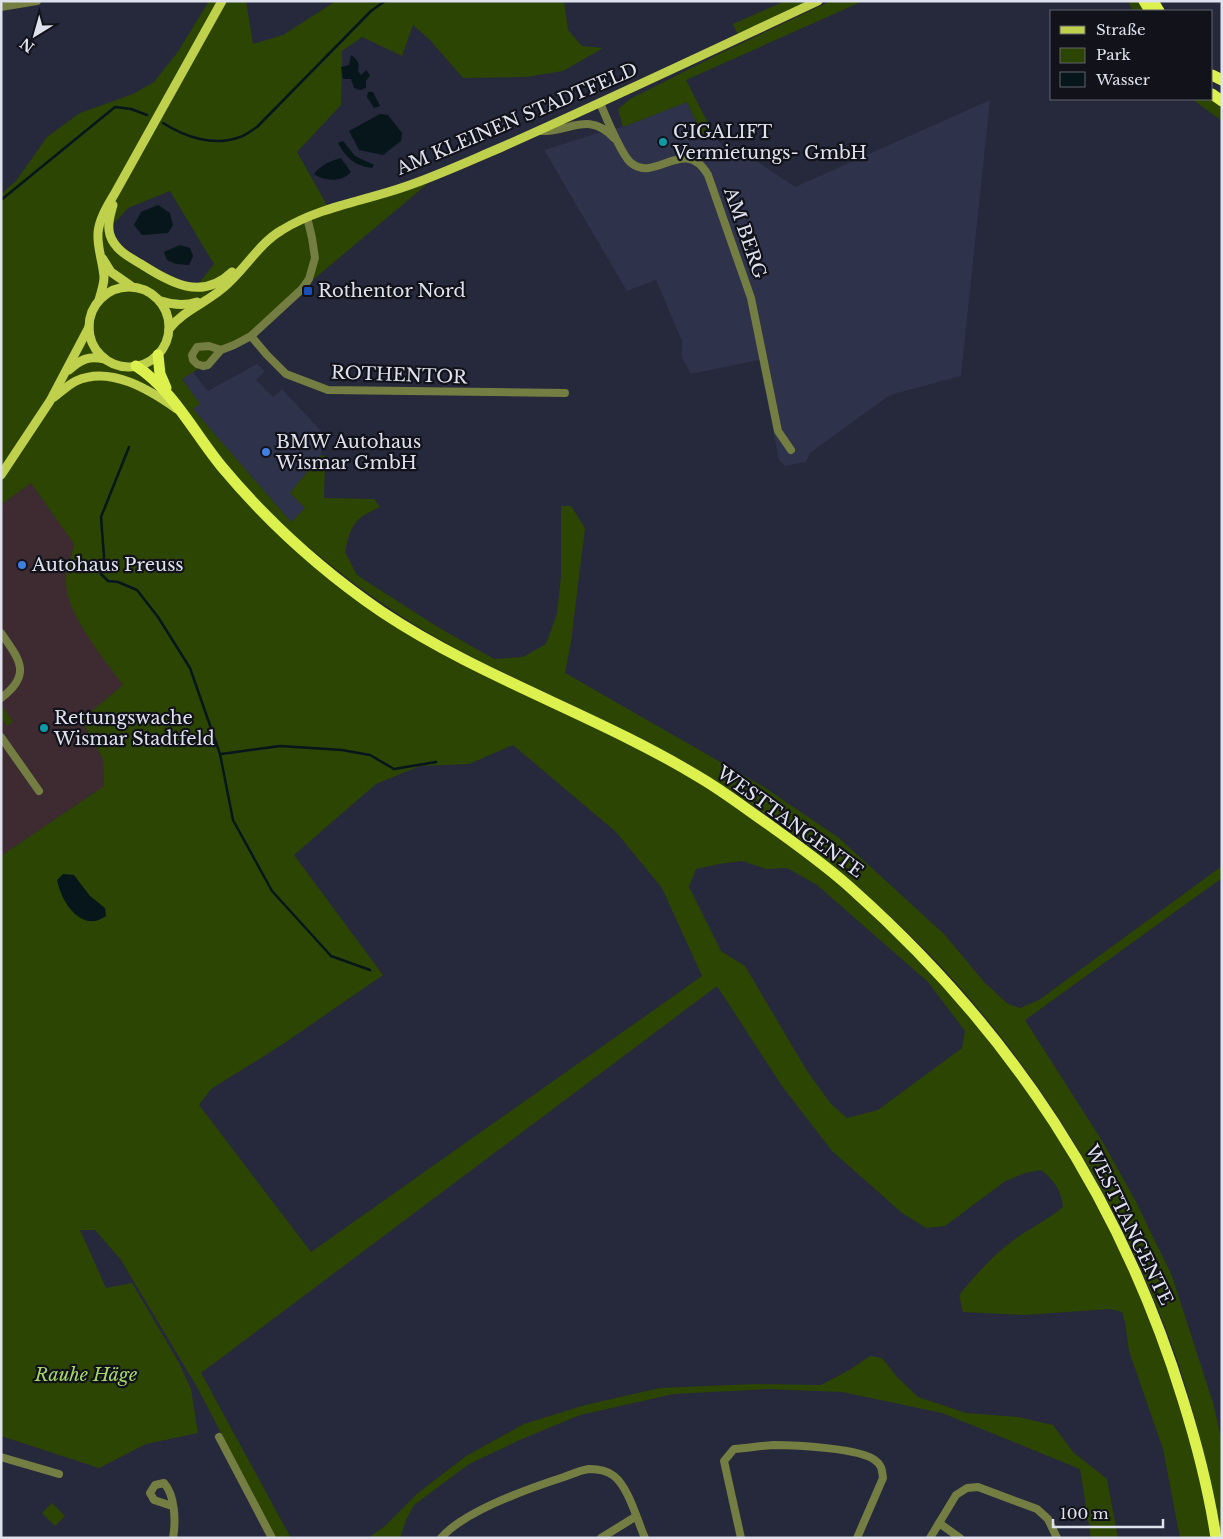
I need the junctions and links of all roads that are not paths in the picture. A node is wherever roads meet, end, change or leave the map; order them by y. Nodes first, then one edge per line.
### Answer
1 (36, 1) edge
2 (222, 1) edge
3 (818, 1) edge
4 (1, 7) edge
5 (600, 103) junction
6 (539, 130) junction
7 (619, 143) junction
8 (115, 193) junction
9 (307, 217) junction
10 (99, 248) junction
11 (254, 254) junction
12 (131, 286) junction
13 (99, 300) junction
14 (205, 300) junction
15 (161, 301) junction
16 (89, 327) junction
17 (170, 329) junction
18 (251, 336) junction
19 (221, 350) dead end
20 (158, 355) junction
21 (106, 360) junction
22 (136, 366) junction
23 (65, 374) junction
24 (565, 393) dead end
25 (171, 399) junction
26 (50, 401) junction
27 (180, 411) junction
28 (791, 450) dead end
29 (1, 475) edge
30 (1, 633) edge
31 (1, 698) edge
32 (1, 737) edge
33 (39, 791) dead end
34 (220, 1437) dead end
35 (1, 1457) edge
36 (59, 1474) dead end
37 (172, 1506) dead end
38 (635, 1517) junction
39 (939, 1523) junction
40 (173, 1538) edge
41 (272, 1538) edge
42 (441, 1538) edge
43 (601, 1538) edge
44 (644, 1538) edge
45 (741, 1538) edge
46 (857, 1538) edge
47 (930, 1538) edge
48 (960, 1538) edge
49 (1057, 1538) edge
50 (1216, 1538) edge

1 - 4 street
2 - 8 main road
3 - 5 main road, AM KLEINEN STADTFELD
5 - 6 main road, AM KLEINEN STADTFELD
5 - 7 street, AM BERG
6 - 7 street
6 - 9 main road, AM KLEINEN STADTFELD
7 - 28 street, AM BERG
8 - 10 main road
8 - 11 main road
9 - 11 main road, AM KLEINEN STADTFELD
9 - 18 street
10 - 12 main road
10 - 13 main road
11 - 14 main road
12 - 13 main road
12 - 15 main road
13 - 16 main road
14 - 15 main road
14 - 17 main road
15 - 17 main road
16 - 21 main road
16 - 23 main road
17 - 20 main road
18 - 19 street
18 - 24 street, ROTHENTOR
20 - 22 main road
20 - 25 highway, WESTTANGENTE
21 - 22 main road
21 - 23 main road
22 - 25 highway, WESTTANGENTE
23 - 26 main road
25 - 27 highway, WESTTANGENTE
26 - 27 main road
26 - 29 main road
27 - 50 highway, WESTTANGENTE
30 - 31 street
32 - 33 street
34 - 41 street
35 - 36 street
37 - 40 street
38 - 42 street
38 - 43 street
38 - 44 street
39 - 47 street
39 - 48 street
39 - 49 street
45 - 46 street

